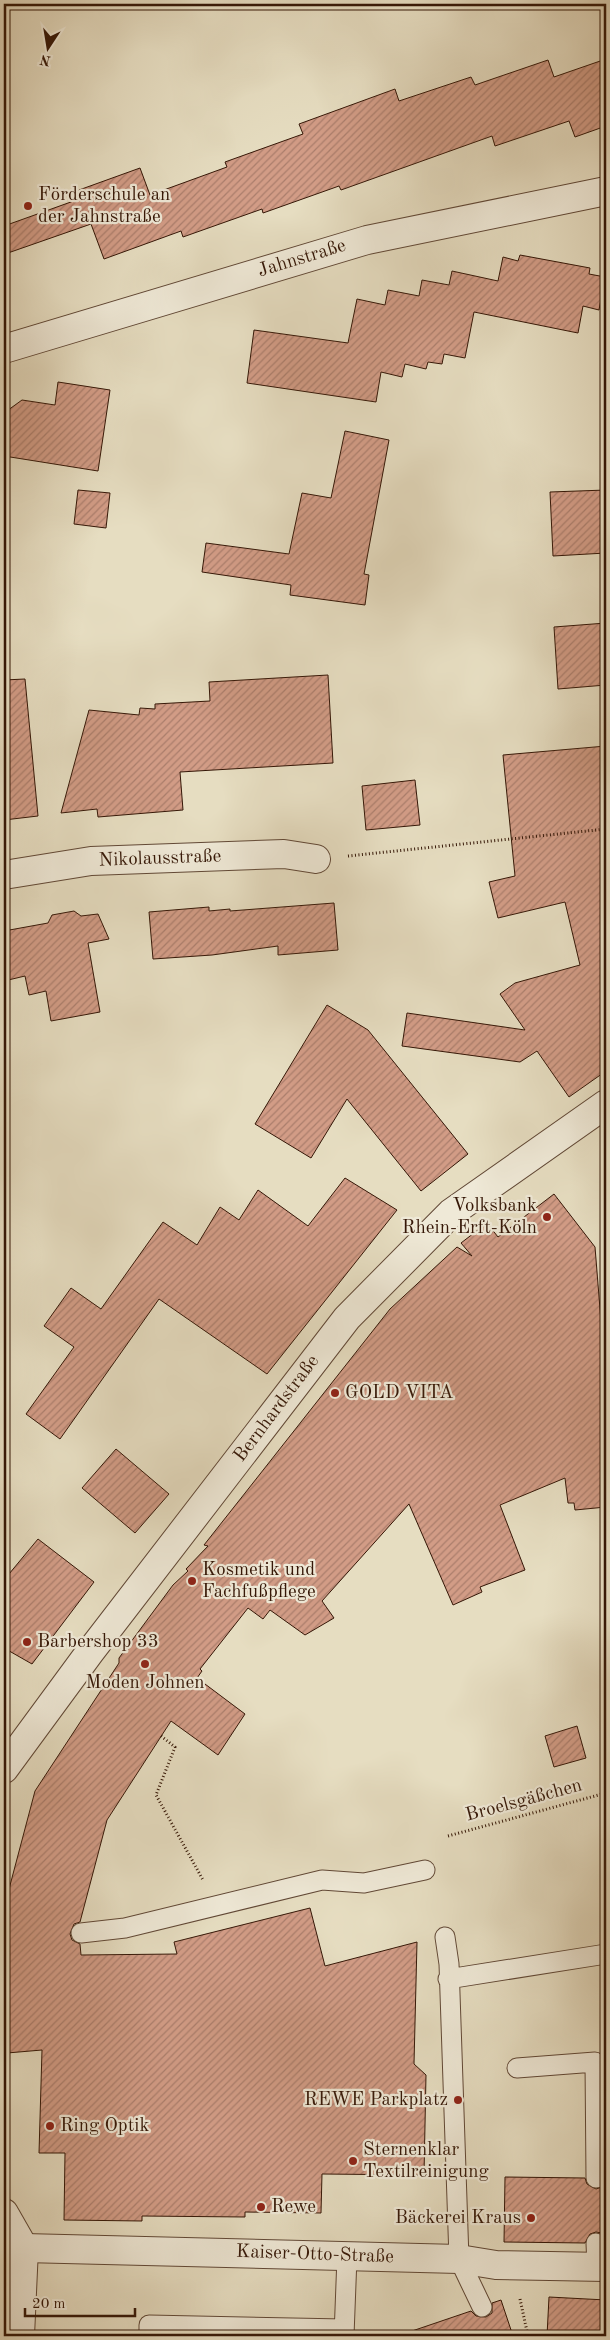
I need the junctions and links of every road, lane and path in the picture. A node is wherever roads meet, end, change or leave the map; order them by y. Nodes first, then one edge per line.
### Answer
1 (606, 191) edge
2 (4, 350) edge
3 (606, 829) edge
4 (316, 860) joint
5 (4, 875) edge
6 (605, 1109) edge
7 (161, 1736) dead end
8 (4, 1769) edge
9 (606, 1793) edge
10 (448, 1836) dead end
11 (195, 1864) dead end
12 (425, 1870) dead end
13 (81, 1933) dead end
14 (445, 1937) dead end
15 (606, 1954) edge
16 (448, 1979) junction
17 (517, 2068) dead end
18 (596, 2178) dead end
19 (4, 2213) edge
20 (24, 2248) junction
21 (347, 2257) junction
22 (459, 2259) junction
23 (600, 2259) edge
24 (482, 2307) dead end
25 (344, 2332) edge
26 (20, 2336) edge
27 (149, 2336) edge

1 - 2 street, Jahnstraße
3 - 4 path
4 - 5 street, Nikolausstraße
6 - 8 street, Bernhardstraße
7 - 11 path
9 - 10 path, Broelsgäßchen
12 - 13 lane
14 - 16 lane
15 - 16 lane
16 - 22 lane
17 - 18 lane
19 - 20 street
20 - 21 street, Kaiser-Otto-Straße
20 - 26 street
21 - 22 street, Kaiser-Otto-Straße
21 - 25 lane
22 - 23 street, Kaiser-Otto-Straße
22 - 24 lane
25 - 27 lane

